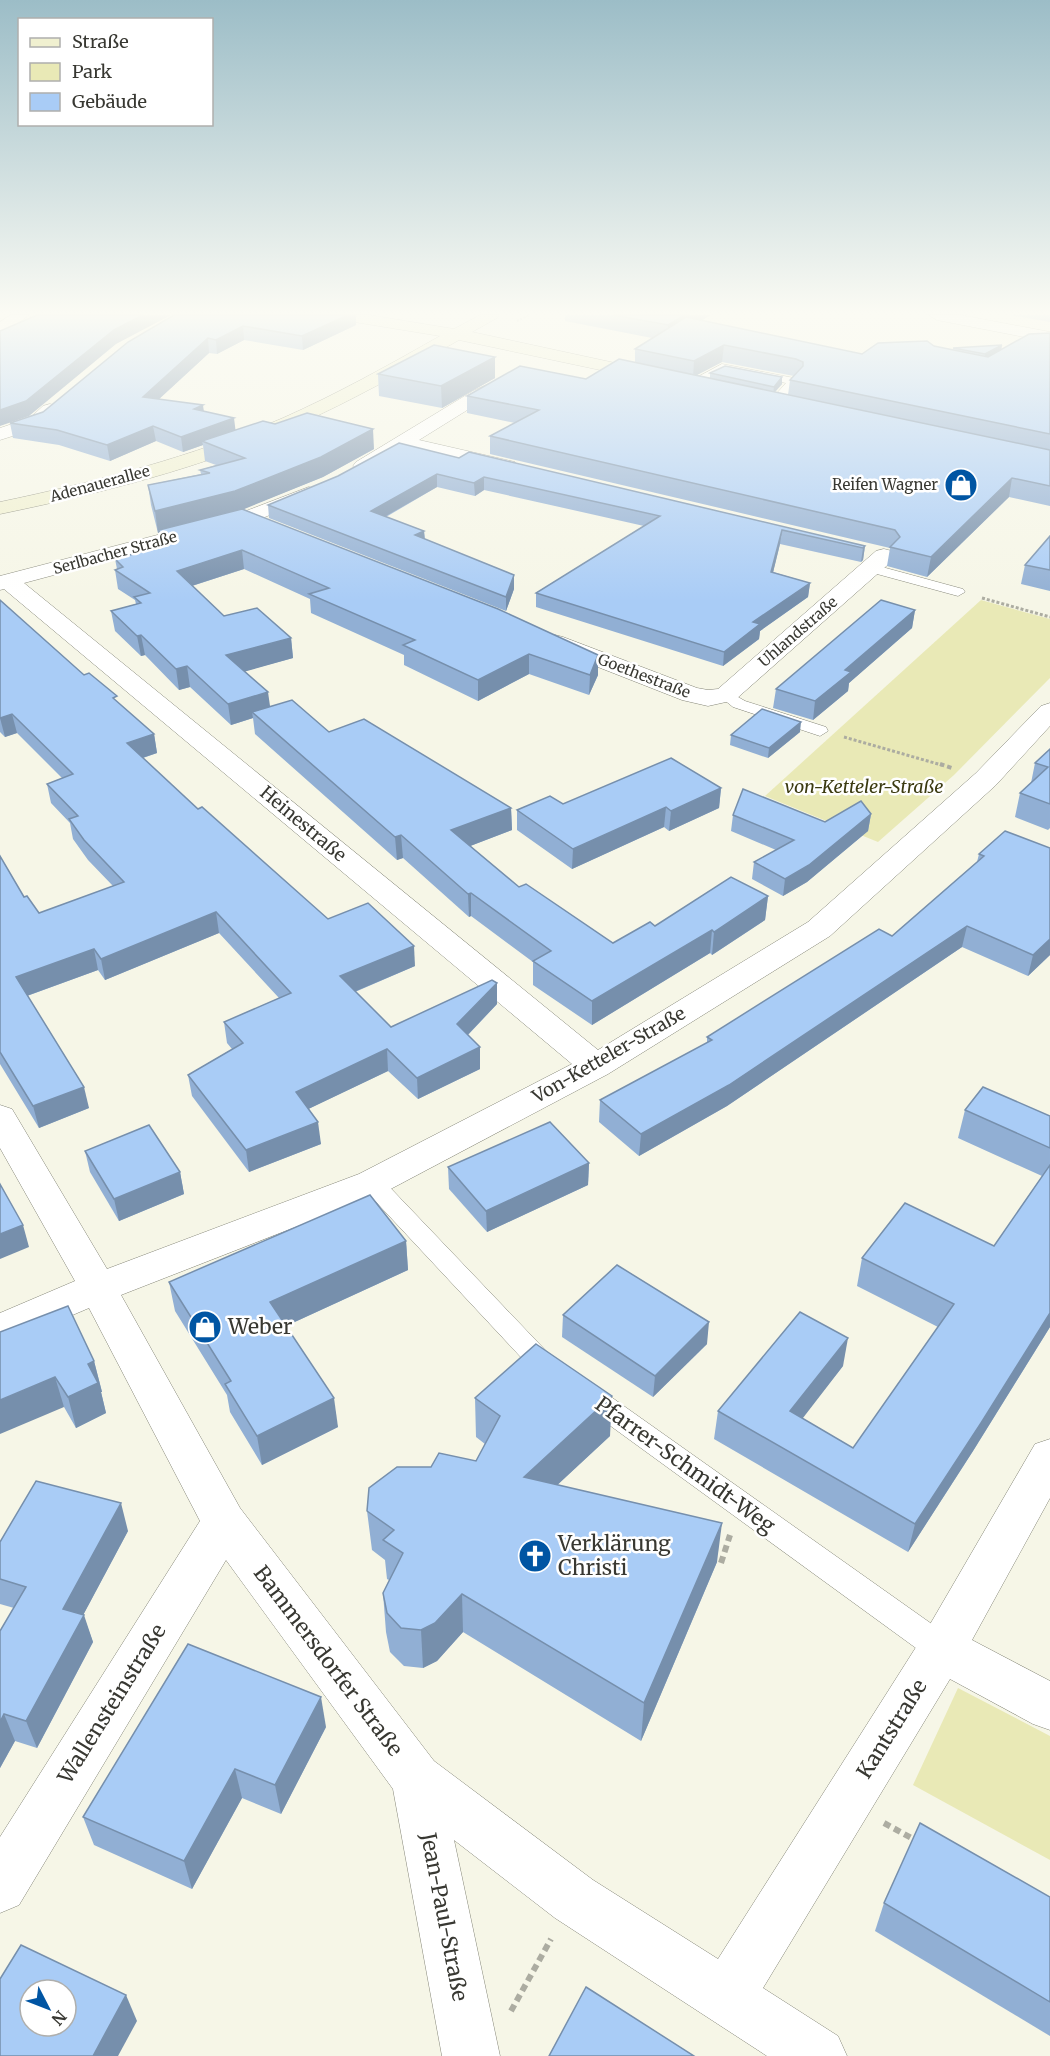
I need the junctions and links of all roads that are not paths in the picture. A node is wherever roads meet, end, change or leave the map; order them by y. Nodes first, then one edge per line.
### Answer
1 (50, 411) edge
2 (311, 411) edge
3 (454, 411) edge
4 (8, 432) edge
5 (405, 442) junction
6 (529, 471) edge
7 (350, 473) edge
8 (332, 483) edge
9 (0, 508) edge
10 (246, 518) junction
11 (279, 532) edge
12 (872, 559) joint
13 (4, 582) edge
14 (958, 592) road end
15 (535, 633) edge
16 (717, 696) junction
17 (1050, 711) edge
18 (820, 731) road end
19 (597, 1066) junction
20 (0, 1117) edge
21 (372, 1183) junction
22 (98, 1288) junction
23 (0, 1330) edge
24 (1050, 1457) edge
25 (224, 1522) junction
26 (942, 1649) junction
27 (1050, 1707) edge
28 (416, 1779) junction
29 (0, 1886) edge
30 (726, 1996) junction
31 (471, 2056) edge
32 (818, 2056) edge

1 - 4 street
2 - 9 main road, Adenauerallee
3 - 5 street
5 - 6 street
5 - 7 street
8 - 10 street, Serlbacher Straße
10 - 11 street
10 - 13 street, Serlbacher Straße
12 - 14 lane
12 - 16 street, Uhlandstraße
13 - 19 street, Heinestraße
15 - 16 street, Goethestraße
16 - 18 lane
17 - 19 street, Von-Ketteler-Straße
19 - 21 street, Von-Ketteler-Straße
20 - 22 street, Bammersdorfer Straße
21 - 22 street, Von-Ketteler-Straße
21 - 26 lane, Pfarrer-Schmidt-Weg
22 - 23 street, Von-Ketteler-Straße
22 - 25 street, Bammersdorfer Straße
24 - 26 street, Kantstraße
25 - 28 street, Bammersdorfer Straße
25 - 29 street, Wallensteinstraße
26 - 27 street
26 - 30 street, Kantstraße
28 - 30 street, Bammersdorfer Straße
28 - 31 street, Jean-Paul-Straße
30 - 32 street, Bammersdorfer Straße

